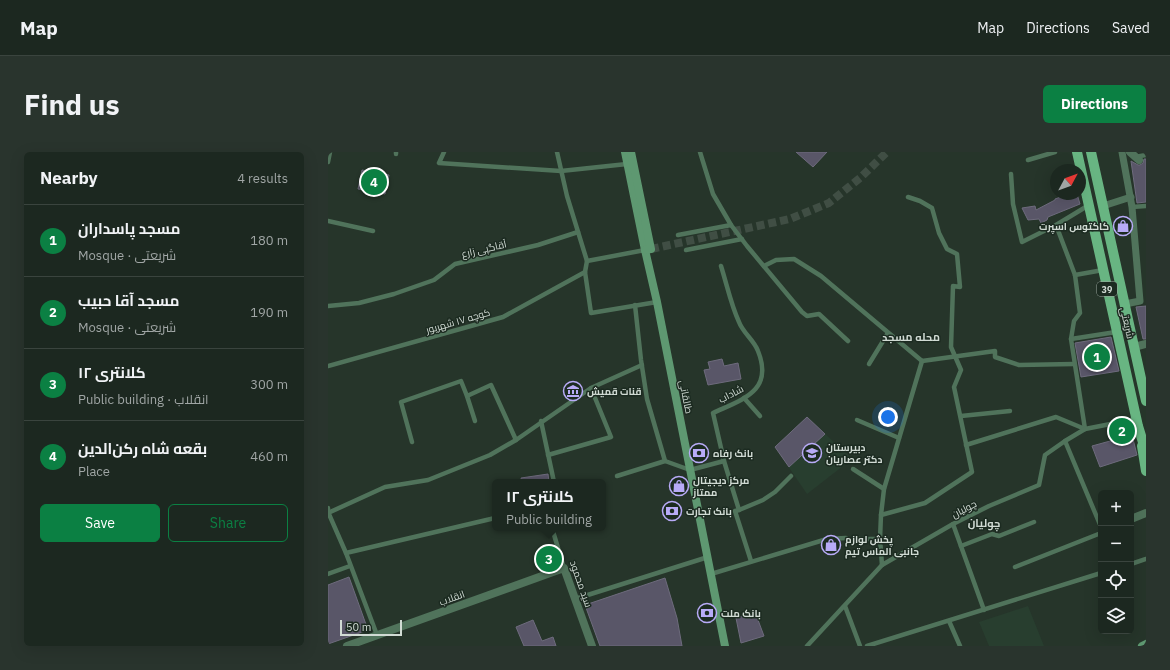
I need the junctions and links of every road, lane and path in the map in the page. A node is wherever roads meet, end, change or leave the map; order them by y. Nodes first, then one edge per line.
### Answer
1 (330, 152) edge
2 (444, 152) edge
3 (556, 152) edge
4 (625, 152) edge
5 (632, 152) edge
6 (700, 152) edge
7 (1055, 152) edge
8 (1077, 152) edge
9 (1122, 152) edge
10 (1094, 155) edge
11 (1028, 160) dead end
12 (328, 162) edge
13 (627, 164) junction
14 (561, 171) junction
15 (1011, 174) dead end
16 (908, 197) dead end
17 (1131, 197) junction
18 (1089, 205) junction
19 (1103, 206) junction
20 (1146, 206) edge
21 (1132, 207) junction
22 (328, 221) edge
23 (731, 225) junction
24 (1056, 225) junction
25 (373, 231) dead end
26 (578, 232) junction
27 (678, 235) dead end
28 (742, 239) junction
29 (648, 250) junction
30 (686, 250) dead end
31 (587, 261) junction
32 (721, 266) dead end
33 (764, 266) junction
34 (1103, 270) junction
35 (585, 272) junction
36 (1075, 275) junction
37 (657, 302) junction
38 (1125, 304) junction
39 (635, 305) junction
40 (328, 306) edge
41 (1117, 332) junction
42 (888, 333) junction
43 (1071, 339) junction
44 (848, 341) dead end
45 (1146, 344) edge
46 (1134, 346) junction
47 (956, 356) junction
48 (922, 362) junction
49 (869, 364) dead end
50 (1074, 364) junction
51 (642, 365) junction
52 (328, 366) edge
53 (591, 388) junction
54 (467, 396) junction
55 (744, 398) junction
56 (1146, 400) edge
57 (1010, 411) dead end
58 (760, 416) dead end
59 (962, 416) junction
60 (857, 420) dead end
61 (476, 421) dead end
62 (541, 421) junction
63 (1137, 422) junction
64 (1085, 429) junction
65 (899, 438) junction
66 (516, 440) junction
67 (1065, 441) junction
68 (412, 442) dead end
69 (966, 445) junction
70 (1146, 452) edge
71 (548, 455) junction
72 (665, 461) junction
73 (724, 461) junction
74 (853, 469) dead end
75 (690, 470) junction
76 (1146, 470) edge
77 (616, 476) dead end
78 (791, 476) dead end
79 (553, 479) edge
80 (884, 489) junction
81 (328, 508) edge
82 (739, 510) junction
83 (328, 512) edge
84 (1146, 513) edge
85 (881, 515) junction
86 (1134, 518) edge
87 (492, 519) edge
88 (1034, 522) dead end
89 (953, 524) junction
90 (1101, 526) edge
91 (553, 531) edge
92 (1098, 533) edge
93 (846, 538) dead end
94 (859, 538) dead end
95 (880, 539) junction
96 (961, 546) junction
97 (346, 553) junction
98 (708, 557) junction
99 (1146, 559) edge
100 (751, 561) junction
101 (1134, 563) edge
102 (882, 565) junction
103 (350, 566) junction
104 (1015, 567) dead end
105 (564, 568) junction
106 (328, 574) edge
107 (711, 574) junction
108 (1098, 574) edge
109 (575, 599) junction
110 (845, 606) junction
111 (984, 610) junction
112 (949, 621) junction
113 (377, 635) junction
114 (1146, 644) edge
115 (347, 646) edge
116 (592, 646) edge
117 (725, 646) edge
118 (807, 646) edge
119 (860, 646) edge
120 (868, 646) edge
121 (960, 646) edge
122 (1142, 646) edge

1 - 12 lane
2 - 14 lane
3 - 14 lane
4 - 13 main road, طالقانی
5 - 29 main road, طالقانی
6 - 23 lane
7 - 11 lane
8 - 18 main road, شریعتی / 39
9 - 17 street
10 - 19 main road, شریعتی / 39
13 - 14 lane
13 - 29 main road, طالقانی
14 - 26 lane
15 - 24 lane
16 - 47 lane
17 - 19 street
17 - 21 street
18 - 24 lane
18 - 34 main road, شریعتی / 39
19 - 38 main road, شریعتی / 39
20 - 21 lane
21 - 38 street
22 - 25 lane
23 - 27 lane
23 - 28 lane
24 - 36 lane
26 - 31 lane
26 - 40 lane, آقاگپی زارع
28 - 30 lane
28 - 33 lane
29 - 31 lane
29 - 37 main road, طالقانی
31 - 35 lane
32 - 55 lane, شاداب
33 - 42 lane
33 - 44 lane
34 - 36 lane
34 - 41 main road, شریعتی / 39
35 - 39 lane
35 - 52 lane, کوچه ۱۷ شهریور
36 - 43 lane
37 - 39 lane
37 - 75 main road, طالقانی
38 - 46 main road, شریعتی / 39
39 - 51 lane
41 - 43 lane
41 - 63 main road, شریعتی / 39
42 - 48 lane
42 - 49 lane
43 - 50 lane
45 - 46 street
46 - 56 main road, شریعتی / 39
47 - 48 lane
47 - 50 lane
47 - 59 lane
48 - 65 lane
50 - 64 lane
51 - 53 lane
51 - 72 lane
53 - 62 lane
53 - 71 lane
54 - 61 lane
54 - 66 lane
54 - 68 lane
55 - 58 lane
55 - 73 lane, شاداب
57 - 59 lane
59 - 69 lane
60 - 65 lane
62 - 66 lane
62 - 71 lane
63 - 64 lane, چولیان
63 - 70 main road, شریعتی / 39
63 - 76 main road
64 - 67 lane, چولیان
64 - 69 lane
65 - 80 lane
66 - 83 lane
67 - 89 lane, چولیان
67 - 90 lane
69 - 85 lane
71 - 79 lane
72 - 75 lane
72 - 77 lane
73 - 75 lane
73 - 82 lane, شاداب
74 - 80 lane
75 - 98 main road, طالقانی
78 - 82 lane
80 - 85 lane
81 - 83 lane
82 - 100 lane, شاداب
83 - 97 lane
84 - 86 street
85 - 95 lane
87 - 97 lane
88 - 96 lane
89 - 96 lane
89 - 102 lane, چولیان
91 - 105 lane, سید محمود
92 - 104 lane
93 - 100 lane
94 - 95 lane
95 - 102 lane
96 - 111 lane
97 - 103 lane
98 - 107 main road, طالقانی
98 - 109 lane
99 - 101 lane
100 - 107 lane
102 - 110 lane, چولیان
103 - 106 lane
103 - 113 lane
105 - 109 street, سید محمود
105 - 113 street, انقلاب
107 - 117 main road, طالقانی
108 - 111 lane
109 - 116 street, سید محمود
110 - 118 lane, چولیان
110 - 119 lane
111 - 112 lane
112 - 120 lane
112 - 121 lane
113 - 115 street, انقلاب
114 - 122 main road

